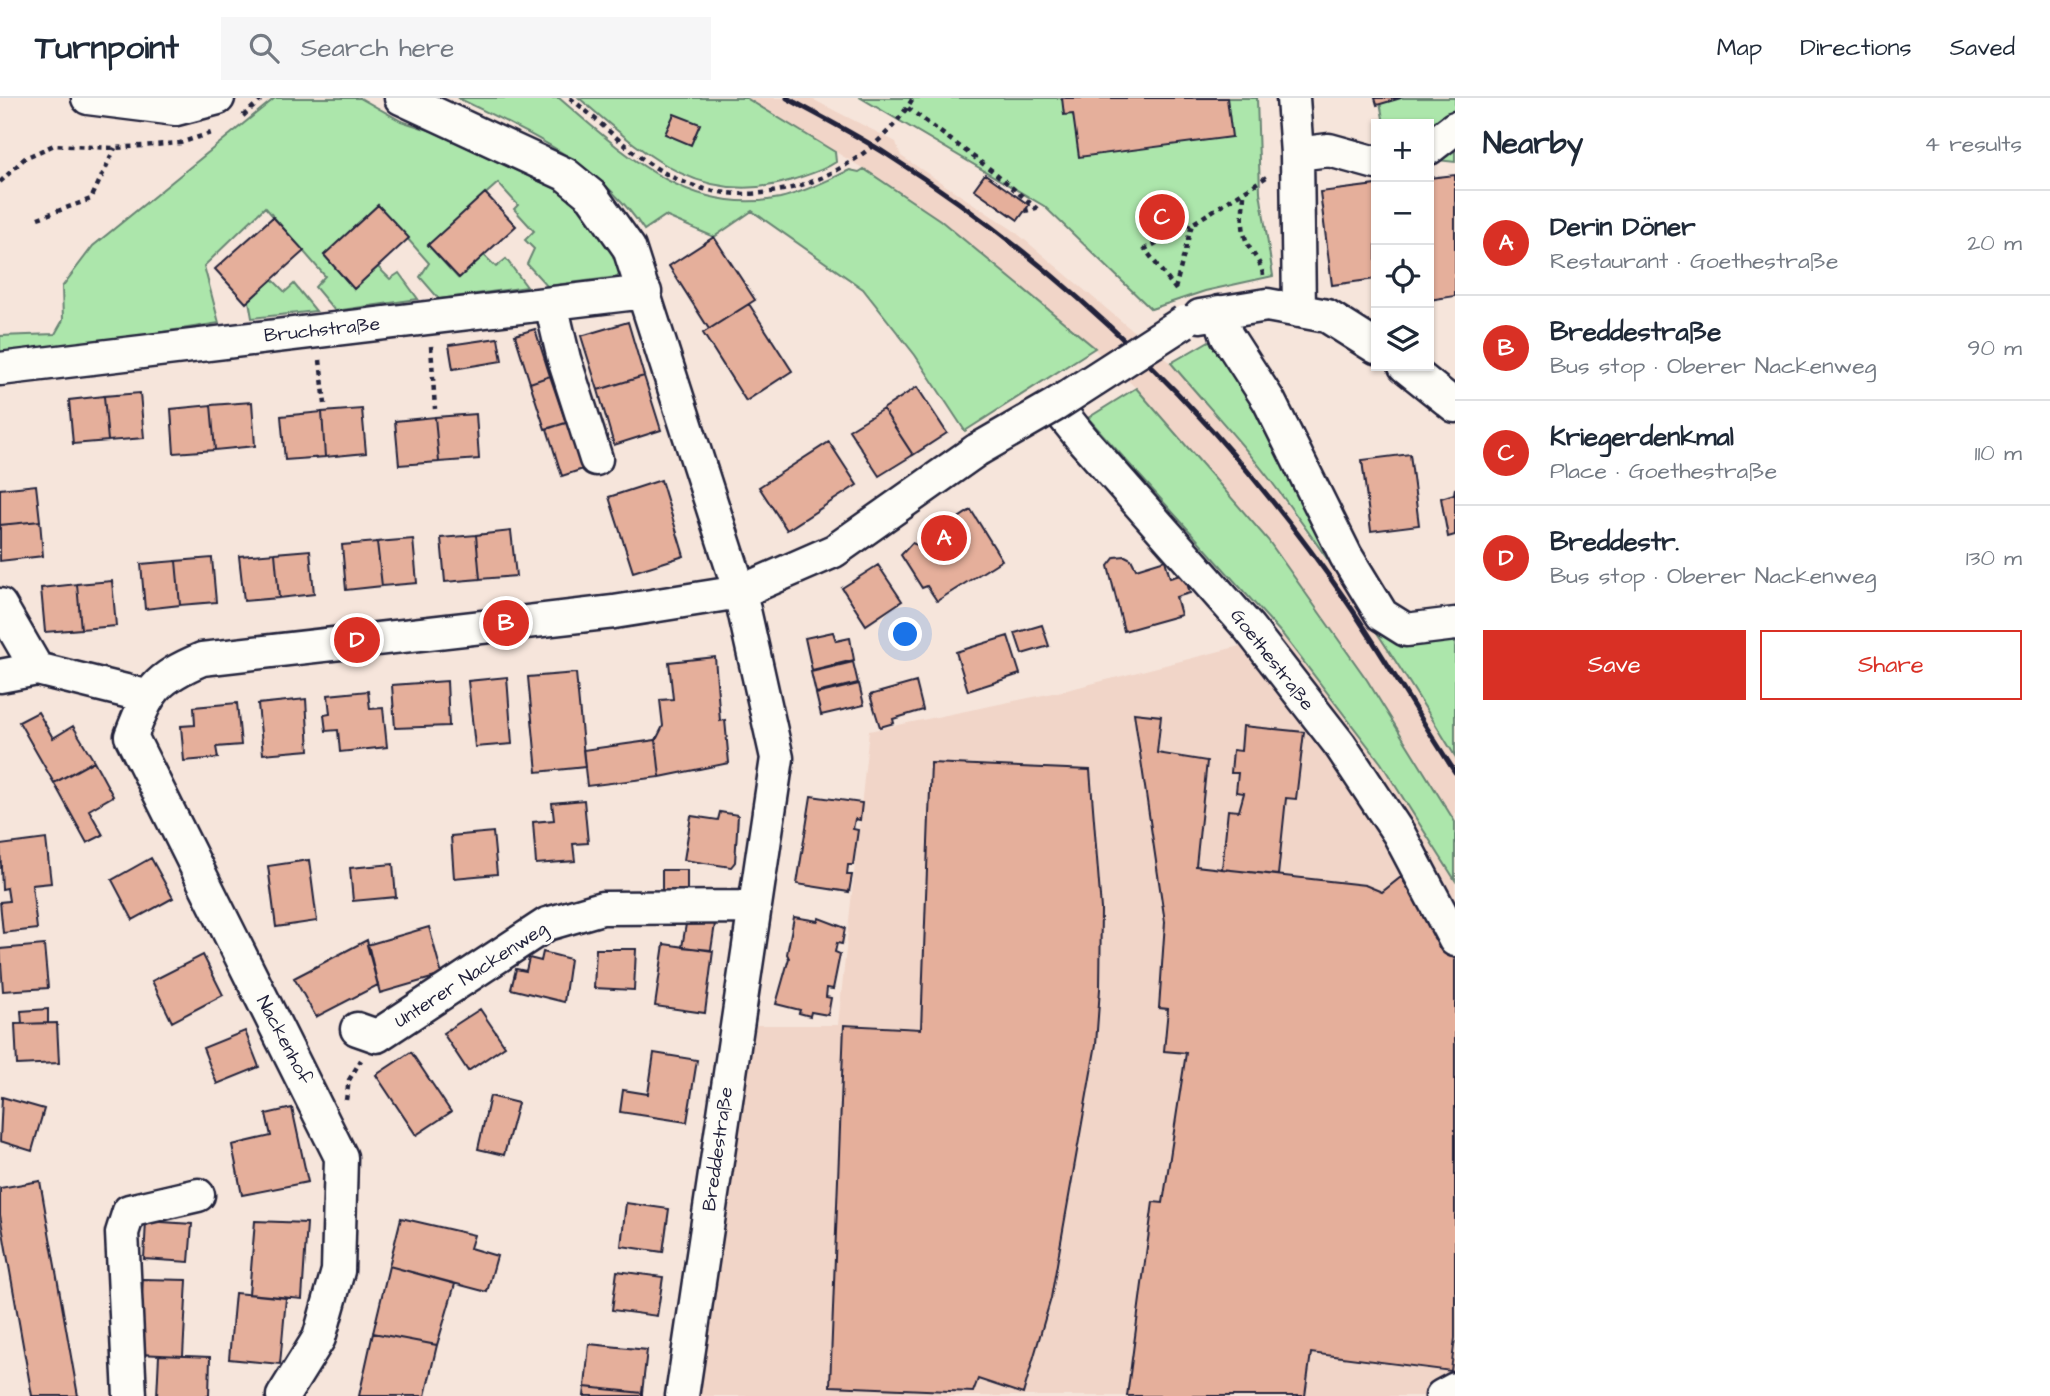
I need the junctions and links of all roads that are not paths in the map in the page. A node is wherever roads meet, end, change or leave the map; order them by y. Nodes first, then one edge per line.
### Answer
1 (88, 98) edge
2 (401, 98) edge
3 (1293, 98) edge
4 (229, 109) edge
5 (1455, 128) edge
6 (1434, 144) edge
7 (1297, 154) junction
8 (1371, 162) edge
9 (645, 292) junction
10 (551, 304) junction
11 (1299, 311) junction
12 (1219, 312) junction
13 (1371, 344) edge
14 (0, 369) edge
15 (1411, 371) edge
16 (1055, 405) junction
17 (1455, 406) edge
18 (596, 459) dead end
19 (740, 592) junction
20 (0, 605) edge
21 (1455, 624) edge
22 (37, 669) junction
23 (0, 676) edge
24 (146, 696) junction
25 (754, 907) junction
26 (1455, 940) edge
27 (367, 1032) road end
28 (198, 1195) dead end
29 (1455, 1389) edge
30 (130, 1396) edge
31 (283, 1396) edge
32 (682, 1396) edge
33 (1442, 1396) edge

1 - 4 street
2 - 9 street, Breddestraße
3 - 7 street
5 - 6 street
7 - 8 street
7 - 11 street
9 - 10 street, Bruchstraße
9 - 19 street, Breddestraße
10 - 14 street, Bruchstraße
10 - 18 street
11 - 12 street
11 - 13 street
12 - 16 street, bridge
12 - 21 street
15 - 17 street
16 - 19 street, bridge
16 - 26 street, Goethestraße
19 - 24 street
19 - 25 street, Breddestraße
20 - 22 street
22 - 23 street
22 - 24 street
24 - 31 street, Nackenhof
25 - 27 street, Unterer Nackenweg
25 - 32 street, Breddestraße
28 - 30 street
29 - 33 street

